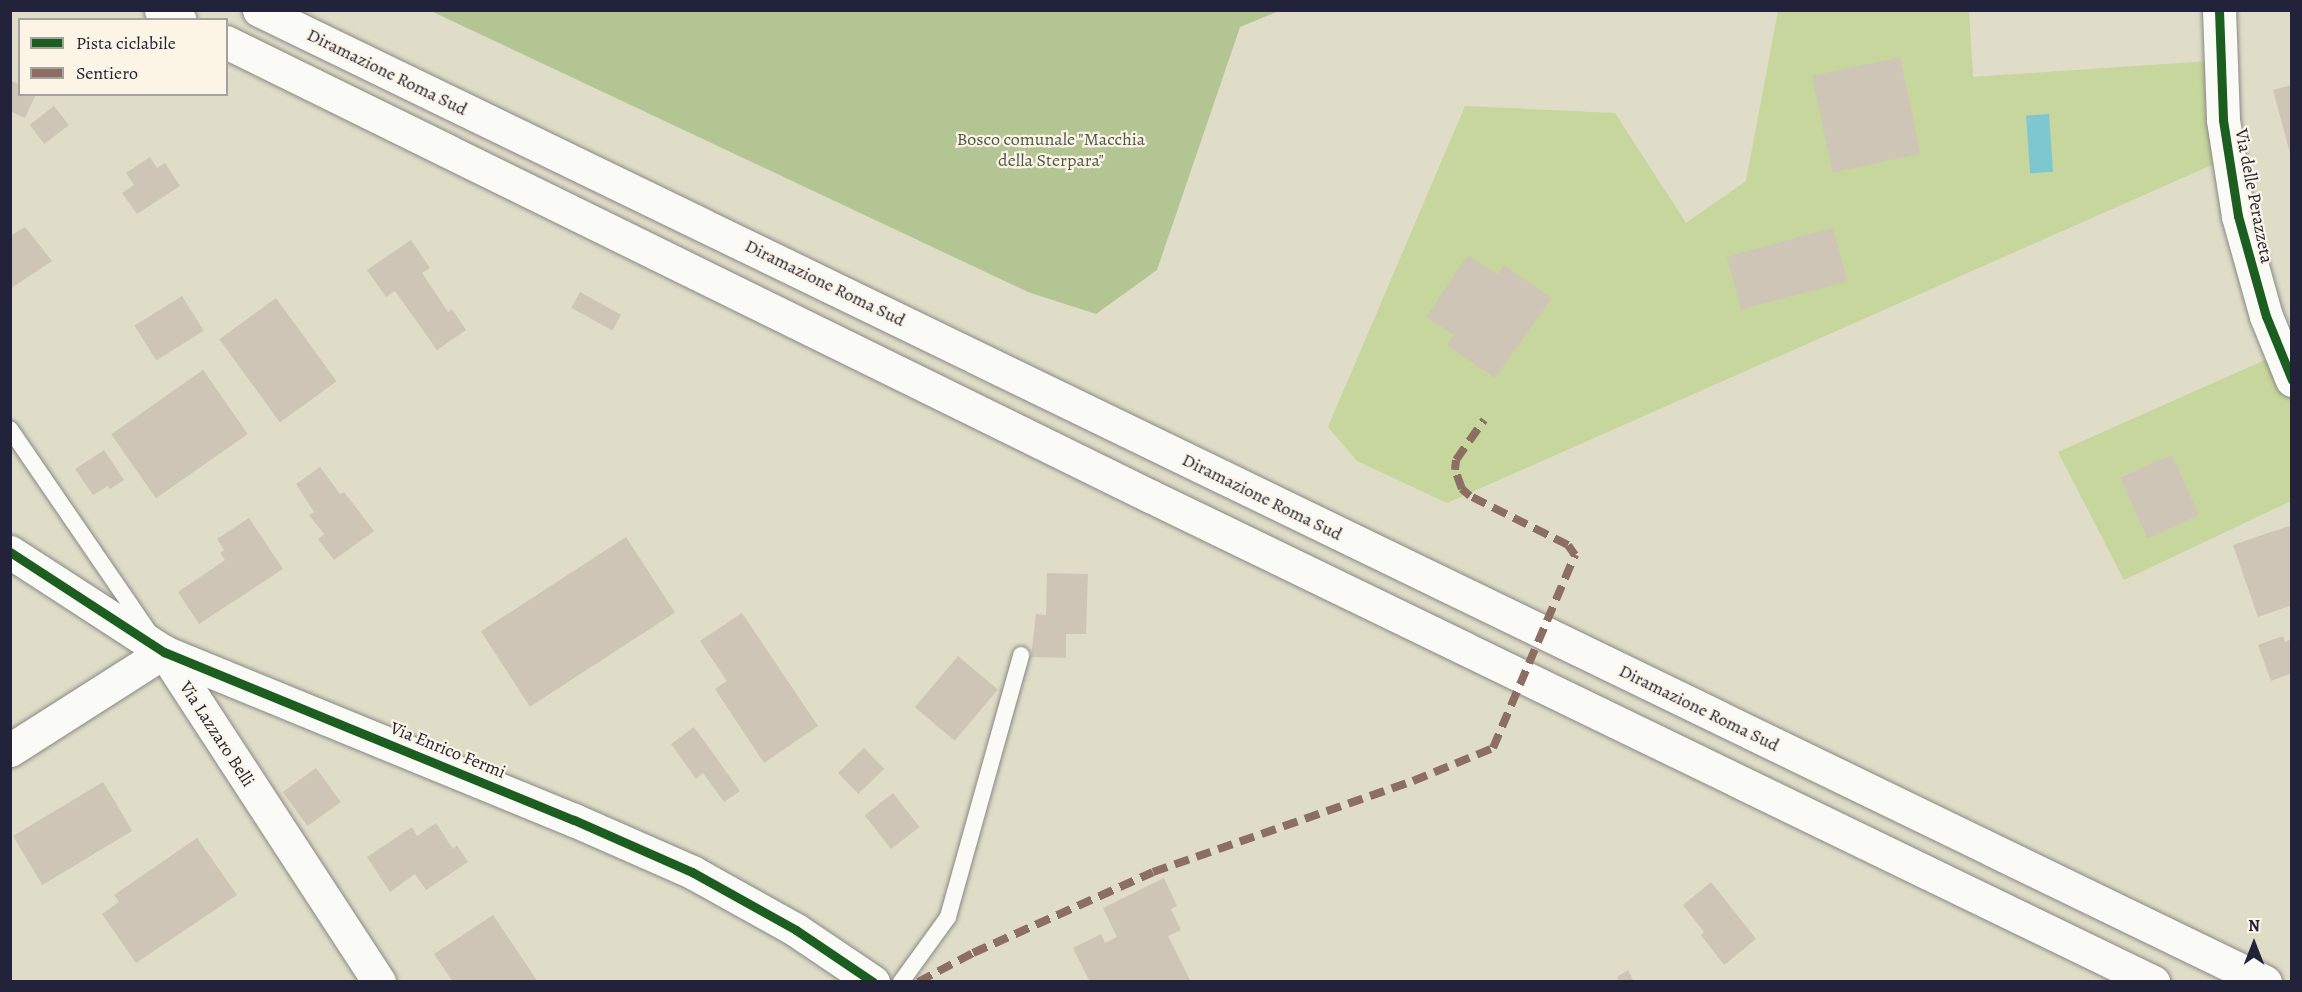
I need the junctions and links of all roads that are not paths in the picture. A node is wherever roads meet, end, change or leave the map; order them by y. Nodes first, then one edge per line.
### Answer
1 (162, 10) edge
2 (259, 10) edge
3 (2219, 10) edge
4 (176, 18) edge
5 (228, 43) edge
6 (2292, 380) edge
7 (10, 429) edge
8 (10, 552) edge
9 (164, 652) junction
10 (1021, 655) dead end
11 (10, 750) edge
12 (379, 981) edge
13 (873, 981) edge
14 (901, 981) edge
15 (2153, 981) edge
16 (2265, 981) edge

1 - 4 main road
2 - 16 main road, Diramazione Roma Sud
3 - 6 main road, Via delle Perazzeta
5 - 15 main road
7 - 9 lane, Via Lazzaro Belli
8 - 9 main road, Via Enrico Fermi
9 - 11 main road
9 - 12 main road, Via Lazzaro Belli
9 - 13 main road, Via Enrico Fermi
10 - 14 lane

